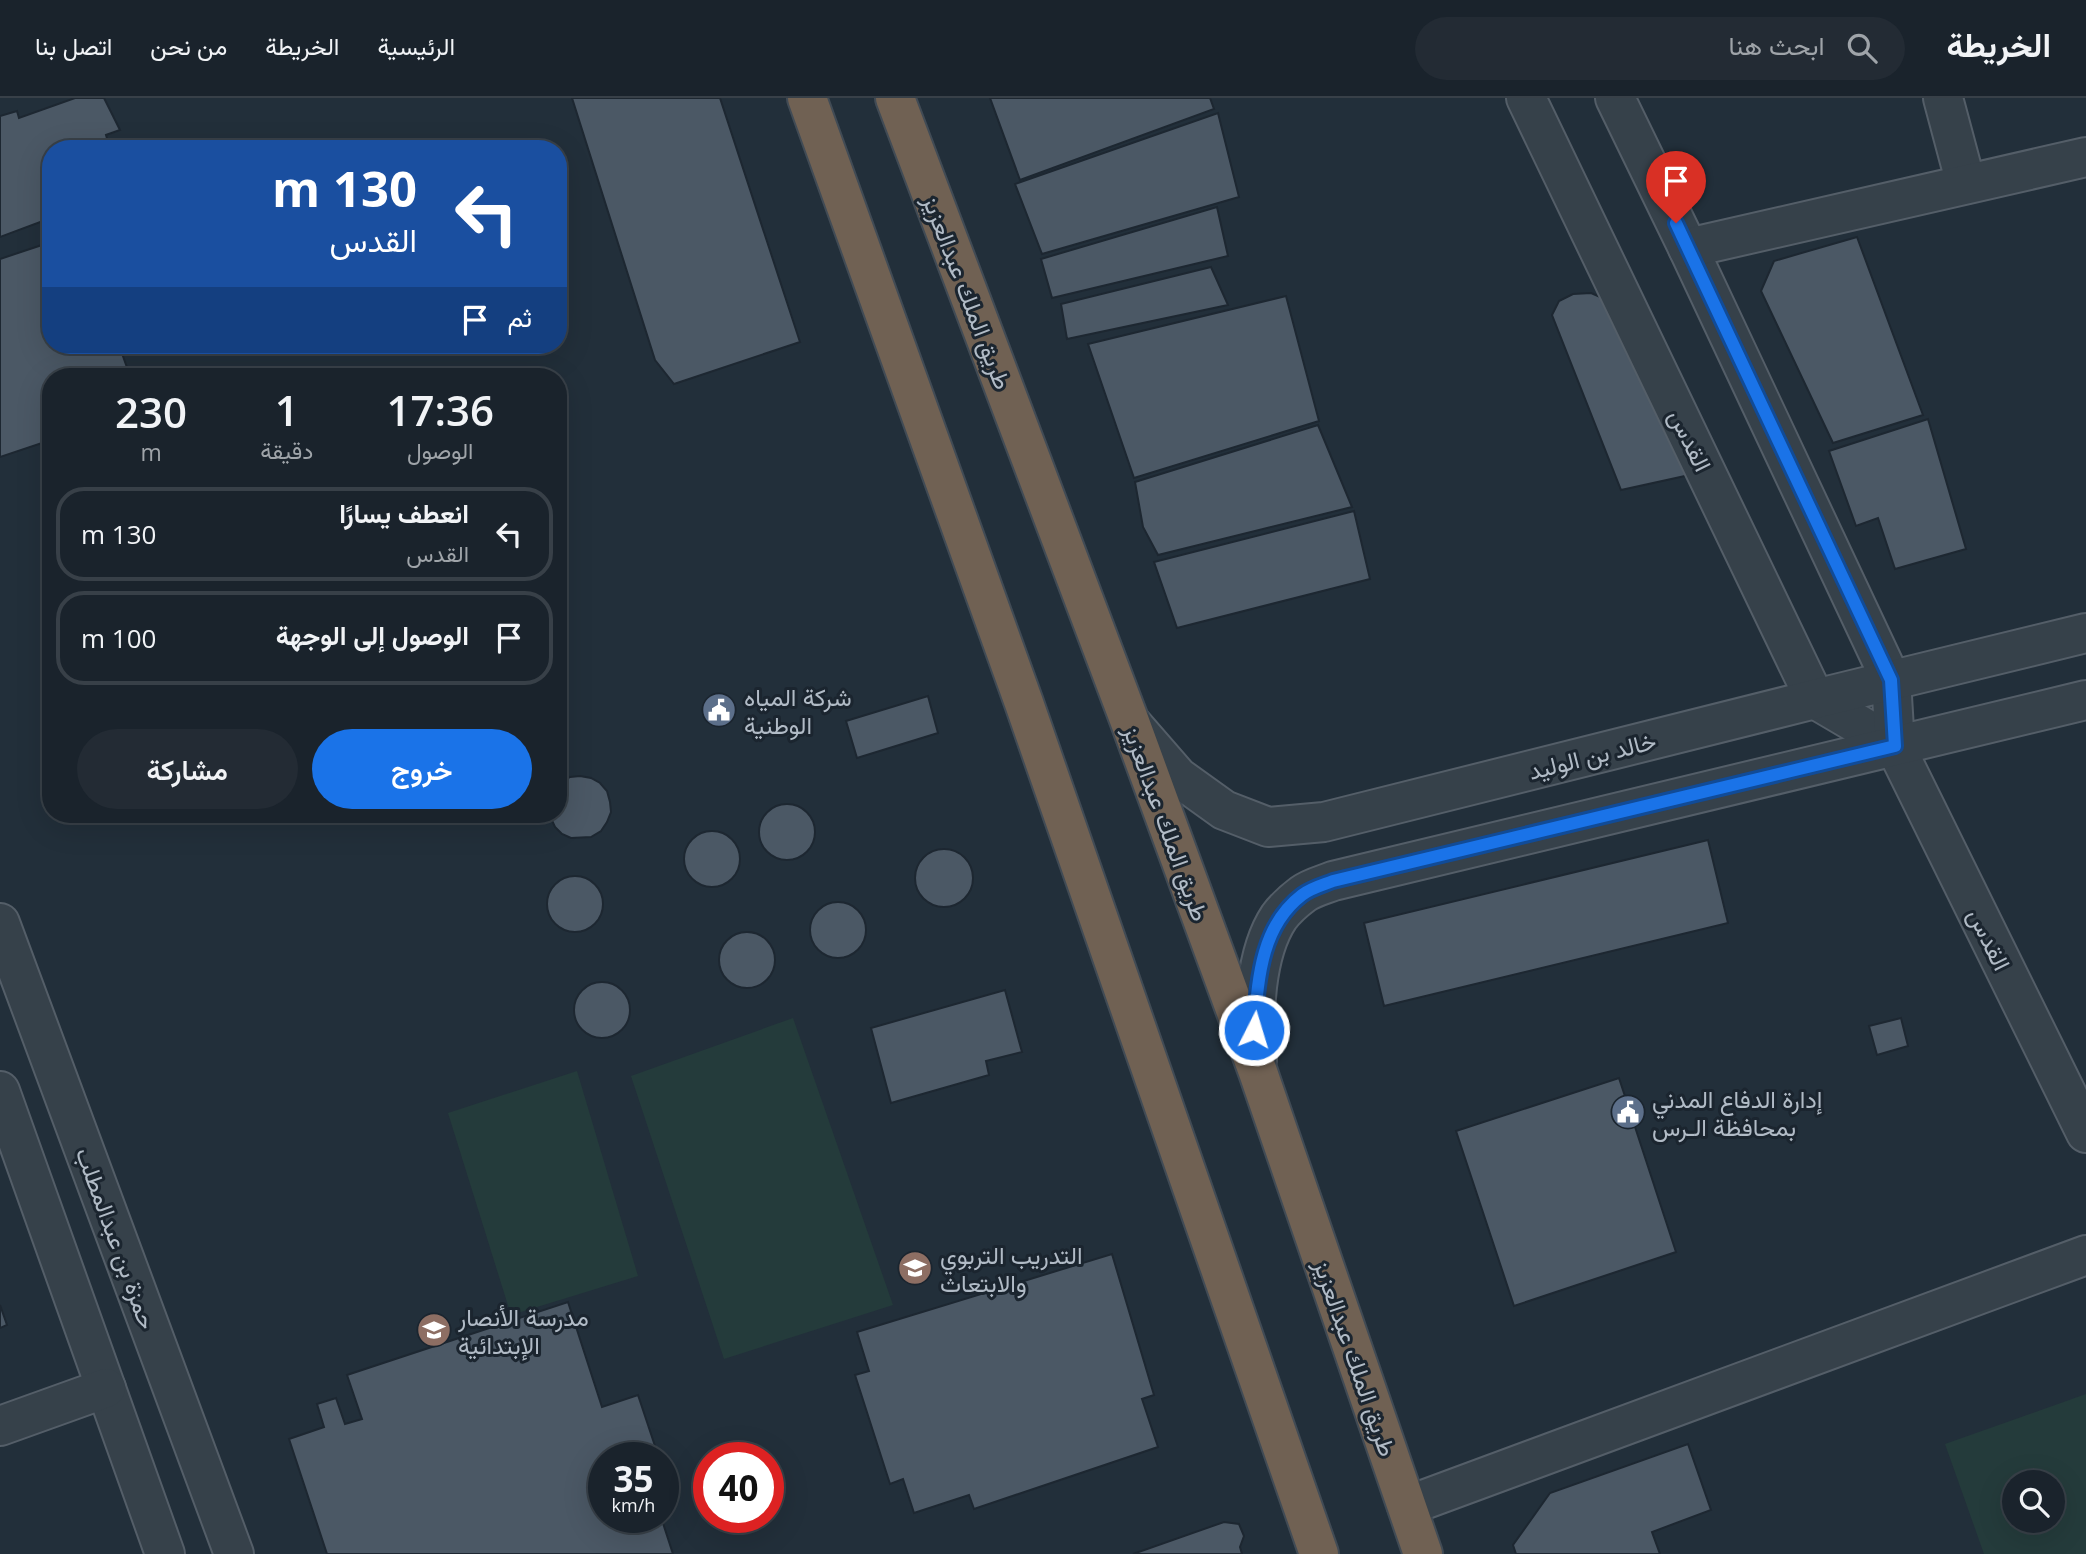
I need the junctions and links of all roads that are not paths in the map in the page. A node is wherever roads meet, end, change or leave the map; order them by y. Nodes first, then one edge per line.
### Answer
1 (807, 98) edge
2 (895, 98) edge
3 (1526, 98) edge
4 (1615, 98) edge
5 (1943, 98) edge
6 (2086, 157) edge
7 (1966, 184) junction
8 (1688, 248) junction
9 (2086, 633) edge
10 (1891, 680) junction
11 (1815, 699) junction
12 (2086, 700) edge
13 (1130, 722) junction
14 (1895, 746) junction
15 (0, 923) edge
16 (1258, 1072) junction
17 (0, 1091) edge
18 (2086, 1133) edge
19 (2086, 1255) edge
20 (106, 1388) junction
21 (0, 1426) edge
22 (1406, 1506) junction
23 (166, 1554) edge
24 (234, 1554) edge
25 (1319, 1554) edge
26 (1423, 1554) edge

1 - 25 highway
2 - 13 highway, طريق الملك عبدالعزيز
3 - 11 street, القدس
4 - 8 street, القدس
5 - 7 street
6 - 7 street
7 - 8 street
8 - 10 street, القدس
9 - 10 street, خالد بن الوليد
10 - 11 street, خالد بن الوليد
10 - 14 street, القدس
11 - 13 street, خالد بن الوليد
11 - 14 street
12 - 14 street
13 - 16 highway, طريق الملك عبدالعزيز
14 - 16 street
14 - 18 street, القدس
15 - 24 street, حمزة بن عبدالمطلب
16 - 22 highway, طريق الملك عبدالعزيز
17 - 20 street
19 - 22 street
20 - 21 street
20 - 23 street
22 - 26 highway, طريق الملك عبدالعزيز

